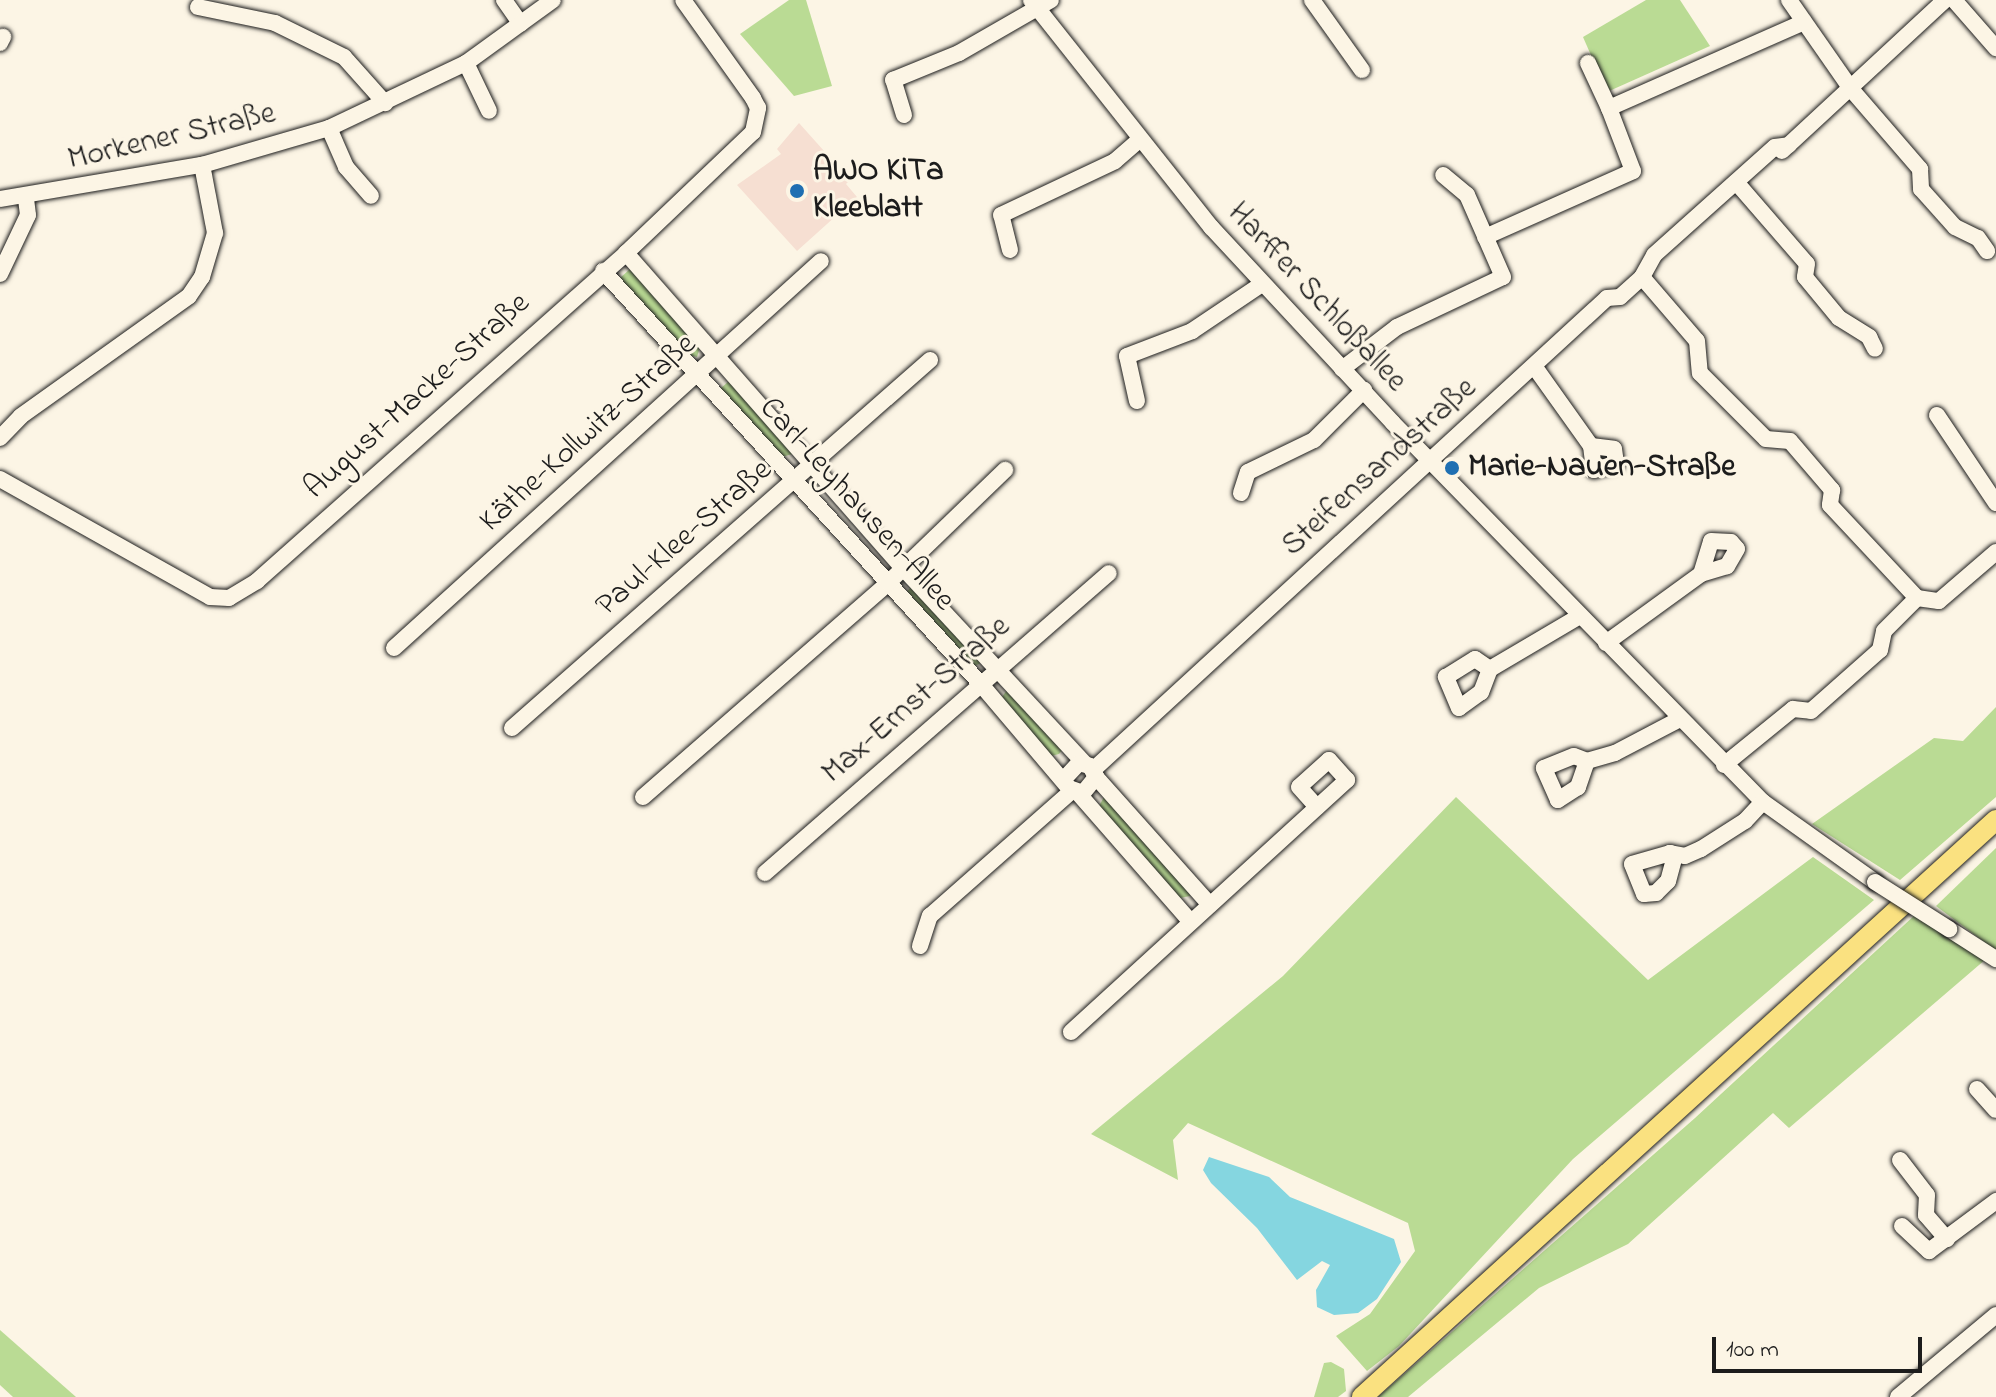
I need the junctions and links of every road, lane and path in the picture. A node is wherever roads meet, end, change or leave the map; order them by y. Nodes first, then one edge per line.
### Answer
1 (504, 0) edge
2 (553, 0) edge
3 (683, 0) edge
4 (1312, 0) edge
5 (1789, 0) edge
6 (1945, 0) edge
7 (1954, 0) edge
8 (1040, 3) edge
9 (198, 7) dead end
10 (1804, 22) junction
11 (521, 24) junction
12 (1996, 48) edge
13 (466, 63) junction
14 (1588, 63) dead end
15 (1362, 70) dead end
16 (1851, 89) junction
17 (385, 103) junction
18 (1609, 108) junction
19 (489, 111) dead end
20 (904, 115) dead end
21 (329, 128) junction
22 (1139, 140) junction
23 (202, 165) junction
24 (1443, 175) dead end
25 (1739, 179) junction
26 (371, 196) dead end
27 (26, 198) junction
28 (0, 199) edge
29 (1485, 237) junction
30 (1010, 250) dead end
31 (1987, 251) dead end
32 (626, 253) junction
33 (821, 261) dead end
34 (603, 271) junction
35 (1645, 272) junction
36 (0, 274) edge
37 (1262, 284) junction
38 (1875, 349) dead end
39 (718, 355) junction
40 (930, 360) dead end
41 (1534, 366) junction
42 (1342, 369) junction
43 (699, 373) junction
44 (1364, 390) junction
45 (1137, 401) dead end
46 (1937, 415) dead end
47 (0, 438) edge
48 (1591, 446) dead end
49 (1429, 460) junction
50 (812, 464) junction
51 (1005, 470) dead end
52 (0, 479) edge
53 (795, 480) junction
54 (1241, 493) dead end
55 (1996, 503) edge
56 (1996, 552) edge
57 (903, 568) junction
58 (1109, 573) dead end
59 (1701, 574) dead end
60 (888, 583) junction
61 (1917, 598) junction
62 (1580, 616) junction
63 (1606, 643) junction
64 (394, 648) dead end
65 (995, 667) junction
66 (1490, 669) dead end
67 (979, 682) junction
68 (1680, 719) junction
69 (512, 728) dead end
70 (1587, 761) dead end
71 (1724, 765) junction
72 (1091, 770) junction
73 (1072, 787) junction
74 (643, 797) dead end
75 (1763, 802) junction
76 (1317, 807) dead end
77 (1996, 820) edge
78 (1670, 853) dead end
79 (765, 873) dead end
80 (1210, 905) junction
81 (1191, 922) junction
82 (920, 946) dead end
83 (1996, 959) edge
84 (1071, 1032) dead end
85 (1977, 1089) dead end
86 (1996, 1110) edge
87 (1900, 1160) dead end
88 (1996, 1201) edge
89 (1902, 1226) dead end
90 (1947, 1239) junction
91 (1996, 1315) edge
92 (1362, 1397) edge
93 (1898, 1397) edge

1 - 11 street
2 - 11 street, Morkener Straße
3 - 32 street, August-Macke-Straße
4 - 15 street
5 - 10 street
6 - 16 street, Steifensandstraße
7 - 12 street
8 - 20 street
8 - 22 street, Harffer Schloßallee
9 - 17 street
10 - 16 street
10 - 18 street
11 - 13 street, Morkener Straße
13 - 17 street, Morkener Straße
13 - 19 street
14 - 18 street
16 - 25 street, Steifensandstraße
16 - 31 street
17 - 21 street, Morkener Straße
18 - 29 street
21 - 23 street, Morkener Straße
21 - 26 street
22 - 30 street
22 - 37 street, Harffer Schloßallee
23 - 27 street, Morkener Straße
23 - 47 street
24 - 29 street
25 - 35 street, Steifensandstraße
25 - 38 street
27 - 28 street, Morkener Straße
27 - 36 street
29 - 42 street
32 - 34 street, August-Macke-Straße
32 - 39 street, Carl-Leyhausen-Allee
33 - 39 street, Käthe-Kollwitz-Straße
34 - 43 street, Carl-Leyhausen-Allee
34 - 52 street, August-Macke-Straße
35 - 41 street, Steifensandstraße
35 - 61 street
37 - 42 street, Harffer Schloßallee
37 - 45 street
39 - 43 street, Käthe-Kollwitz-Straße
39 - 50 street, Carl-Leyhausen-Allee
40 - 50 street, Paul-Klee-Straße
41 - 48 street
41 - 49 street, Steifensandstraße
42 - 44 street, Harffer Schloßallee
43 - 53 street, Carl-Leyhausen-Allee
43 - 64 street, Käthe-Kollwitz-Straße
44 - 49 street, Harffer Schloßallee
44 - 54 street
46 - 55 street
49 - 62 street, Harffer Schloßallee
49 - 72 street, Steifensandstraße
50 - 53 street, Paul-Klee-Straße
50 - 57 street, Carl-Leyhausen-Allee
51 - 57 street
53 - 60 street, Carl-Leyhausen-Allee
53 - 69 street, Paul-Klee-Straße
56 - 61 street
57 - 60 street
57 - 65 street, Carl-Leyhausen-Allee
58 - 65 street, Max-Ernst-Straße
59 - 63 street
60 - 67 street, Carl-Leyhausen-Allee
60 - 74 street
61 - 71 street
62 - 63 street, Harffer Schloßallee
62 - 66 street
63 - 68 street, Harffer Schloßallee
65 - 67 street, Max-Ernst-Straße
65 - 72 street, Carl-Leyhausen-Allee
67 - 73 street, Carl-Leyhausen-Allee
67 - 79 street, Max-Ernst-Straße
68 - 70 street
68 - 71 street, Harffer Schloßallee
71 - 75 street, Harffer Schloßallee
72 - 73 street
72 - 73 street
72 - 80 street, Carl-Leyhausen-Allee
73 - 81 street, Carl-Leyhausen-Allee
73 - 82 street
75 - 78 street
75 - 83 street, Harffer Schloßallee, bridge
76 - 80 street
77 - 92 main road
80 - 81 street
81 - 84 street
85 - 86 street
87 - 90 street
88 - 90 street
89 - 90 street
91 - 93 street

